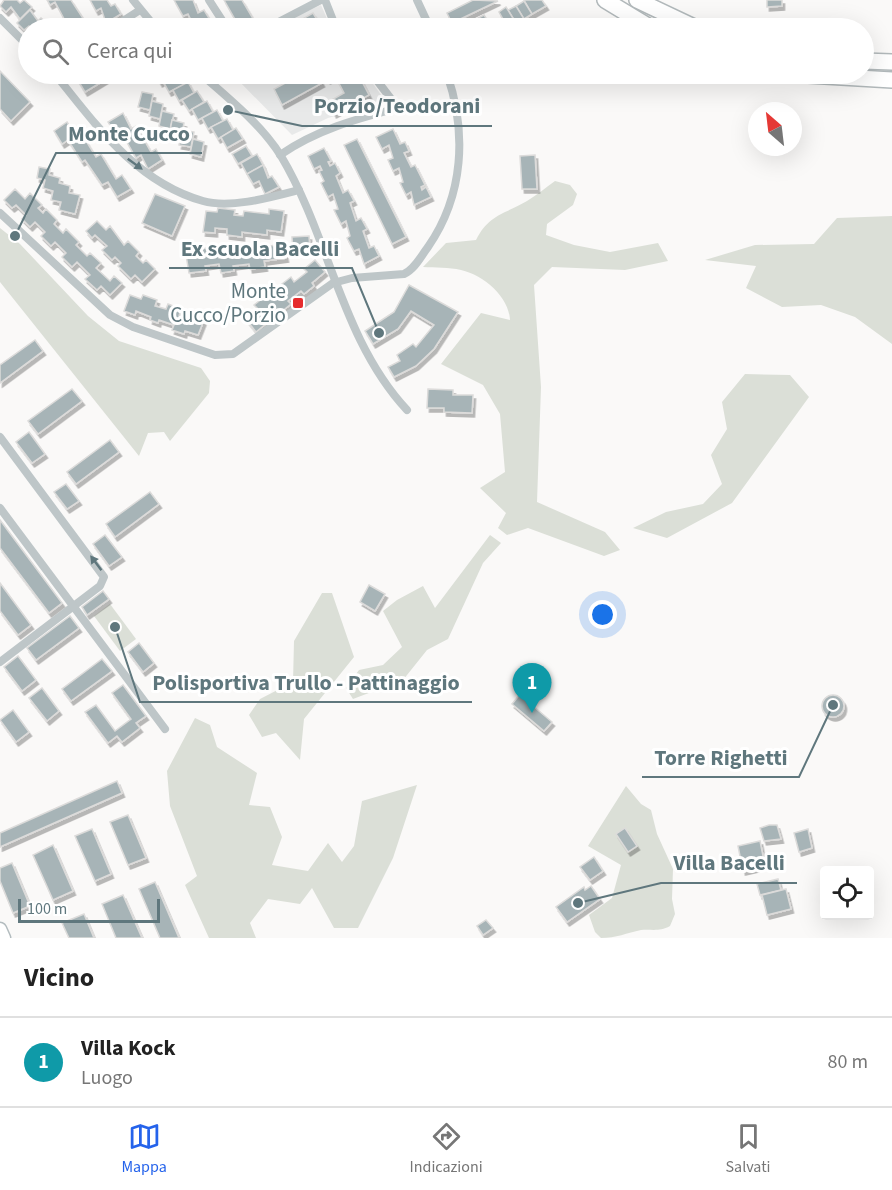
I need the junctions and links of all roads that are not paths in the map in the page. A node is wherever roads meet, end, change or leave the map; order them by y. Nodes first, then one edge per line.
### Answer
1 (133, 0) edge
2 (209, 0) edge
3 (323, 0) edge
4 (417, 0) edge
5 (605, 0) edge
6 (637, 0) edge
7 (140, 10) junction
8 (0, 18) edge
9 (128, 18) edge
10 (147, 18) edge
11 (221, 18) edge
12 (287, 18) edge
13 (331, 18) edge
14 (425, 18) edge
15 (635, 18) edge
16 (675, 18) edge
17 (18, 36) edge
18 (874, 61) edge
19 (892, 62) edge
20 (874, 79) edge
21 (892, 80) edge
22 (63, 84) edge
23 (214, 84) edge
24 (380, 84) edge
25 (450, 84) edge
26 (280, 155) junction
27 (299, 190) junction
28 (0, 213) edge
29 (337, 282) junction
30 (407, 410) dead end
31 (0, 437) edge
32 (0, 508) edge
33 (74, 605) junction
34 (0, 662) edge
35 (165, 729) dead end
36 (0, 929) edge
37 (4, 938) edge

1 - 7 street
2 - 11 street
3 - 12 street
3 - 13 street
4 - 14 street
5 - 15 highway
6 - 16 highway
7 - 9 street
7 - 10 street
8 - 17 street
18 - 19 highway
20 - 21 highway
22 -> 27 street
23 - 26 street
24 - 26 street
25 - 29 street
26 - 27 street
27 - 29 street
28 - 29 street
29 - 30 street
33 -> 31 street
32 - 33 street
33 - 34 street
33 - 35 street
36 - 37 street

